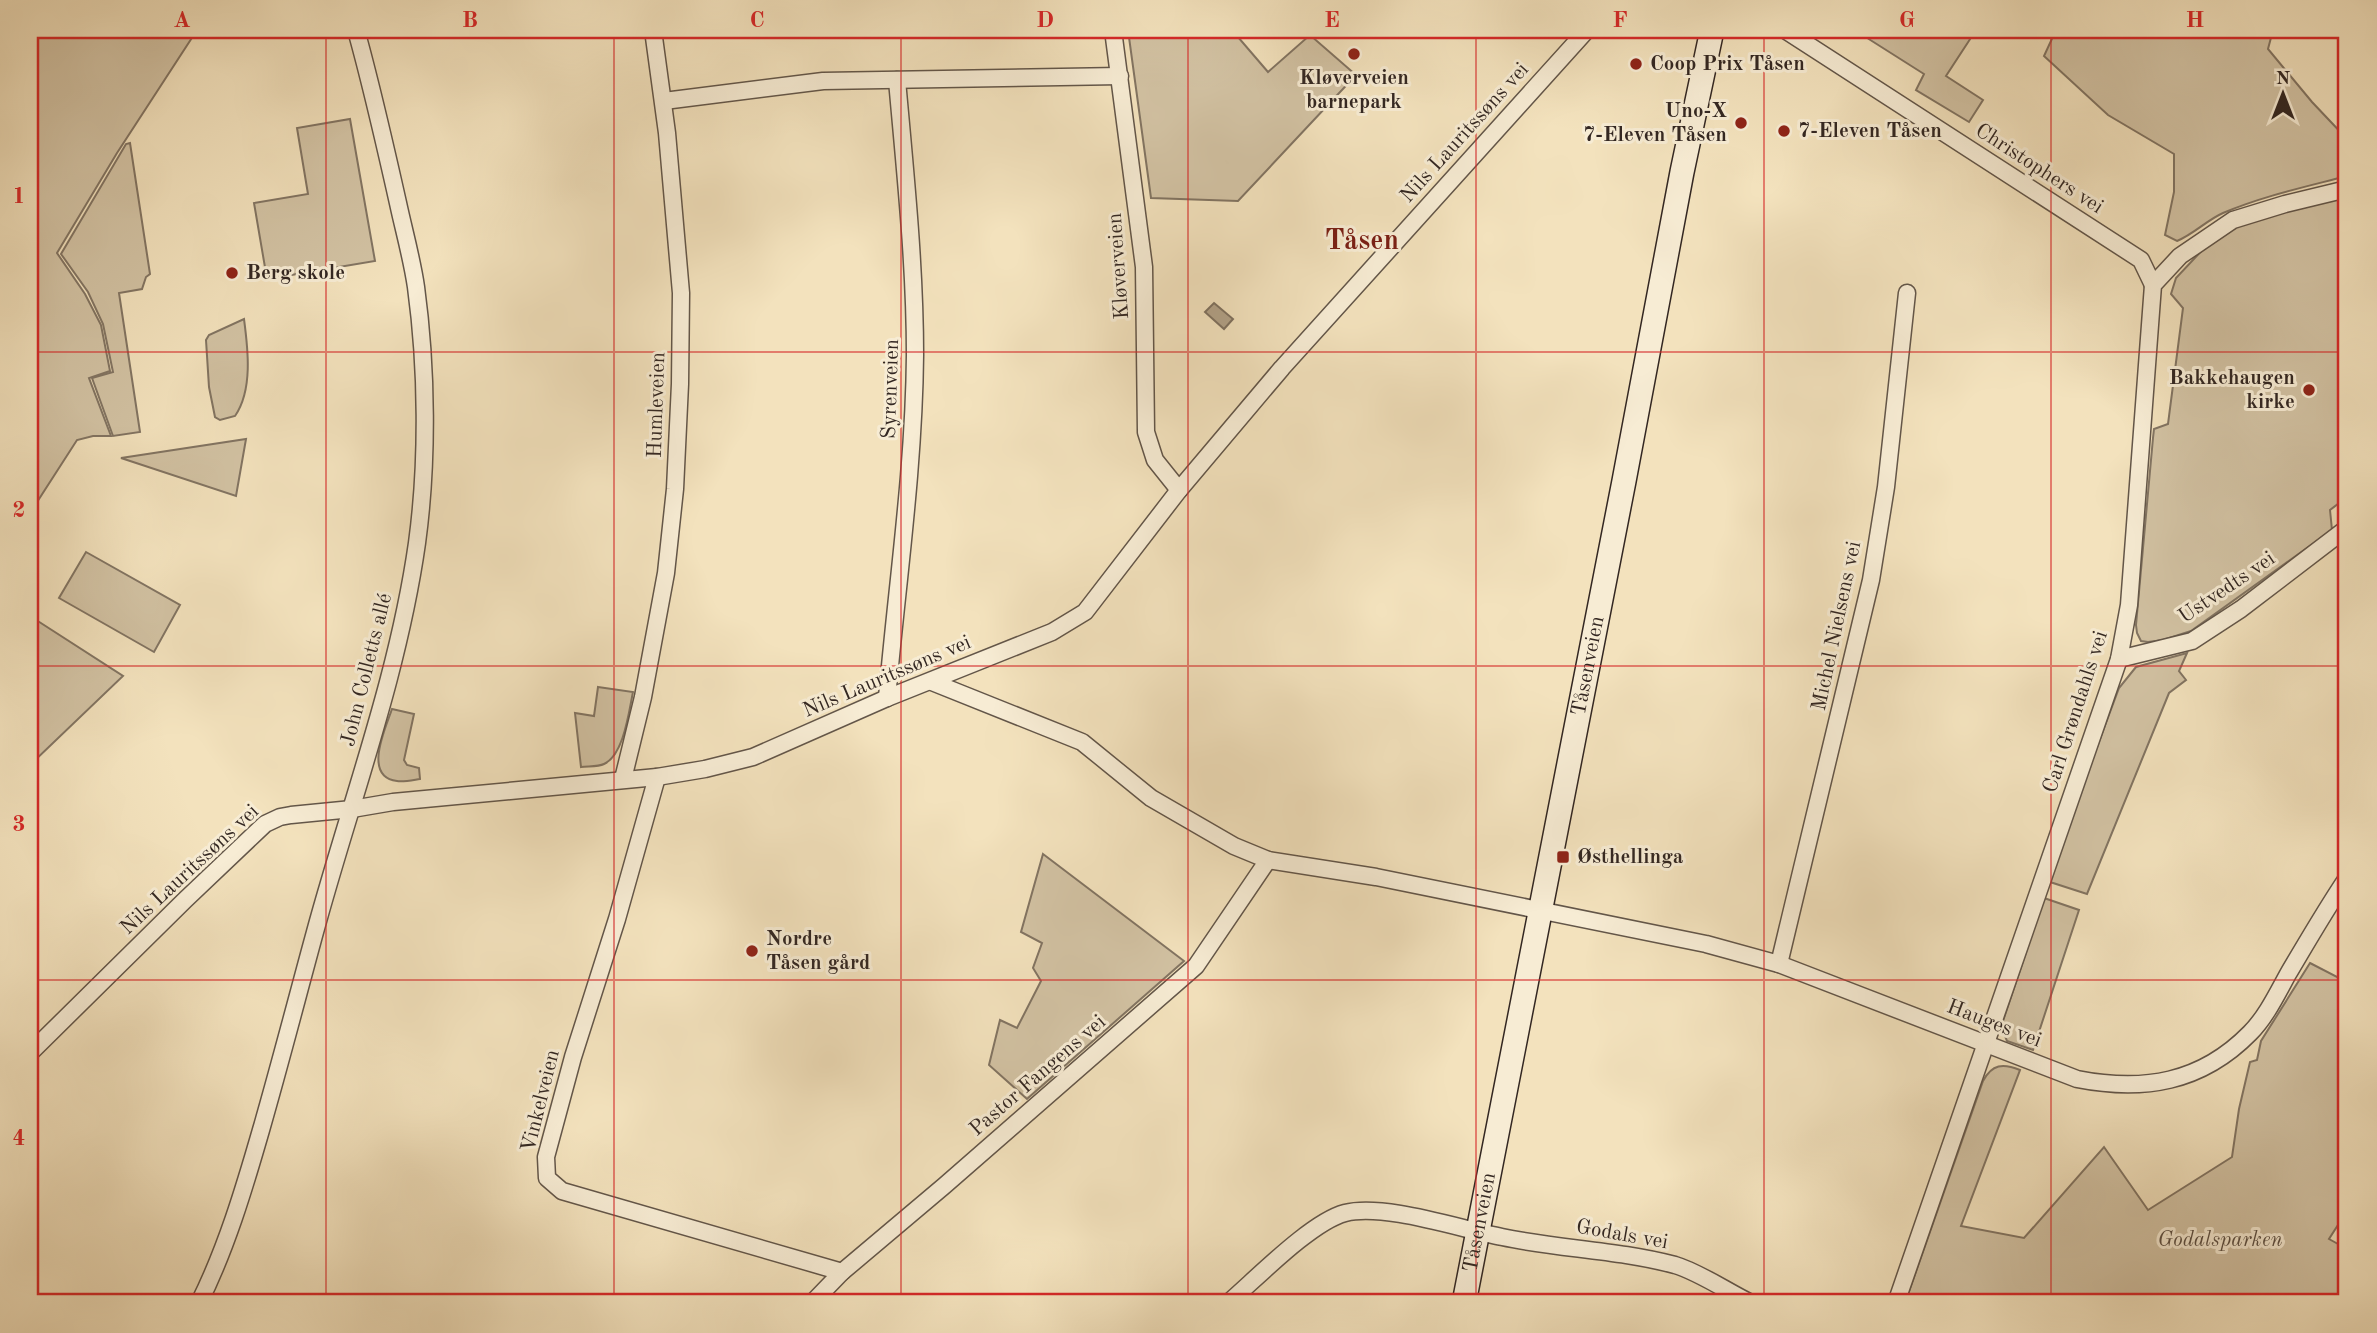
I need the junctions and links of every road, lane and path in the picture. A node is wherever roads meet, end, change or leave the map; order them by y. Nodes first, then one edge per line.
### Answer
1 (356, 30) edge
2 (653, 30) edge
3 (1113, 30) edge
4 (1587, 30) edge
5 (1712, 30) edge
6 (1785, 30) edge
7 (1120, 76) junction
8 (897, 80) junction
9 (664, 102) junction
10 (2347, 189) edge
11 (2153, 285) junction
12 (1907, 293) dead end
13 (1179, 491) junction
14 (2347, 528) edge
15 (2119, 659) junction
16 (932, 682) junction
17 (887, 698) junction
18 (657, 777) junction
19 (623, 779) junction
20 (352, 809) junction
21 (1268, 860) junction
22 (2347, 878) edge
23 (1539, 912) junction
24 (1779, 964) junction
25 (1985, 1043) junction
26 (30, 1053) edge
27 (1477, 1231) junction
28 (842, 1272) junction
29 (199, 1303) edge
30 (812, 1303) edge
31 (1227, 1303) edge
32 (1464, 1303) edge
33 (1751, 1303) edge
34 (1896, 1303) edge

1 - 20 street, John Colletts allé
2 - 9 street, Humleveien
3 - 7 street, Kløverveien
4 - 13 street, Nils Lauritssøns vei
5 - 23 street, Tåsenveien
6 - 11 street, Christophers vei
7 - 8 street
7 - 13 street, Kløverveien
8 - 9 street
8 - 17 street, Syrenveien
9 - 19 street, Humleveien
10 - 11 street
11 - 15 street, Carl Grøndahls vei
12 - 24 street, Michel Nielsens vei
13 - 16 street, Nils Lauritssøns vei
14 - 15 street, Ustvedts vei
15 - 25 street, Carl Grøndahls vei
16 - 17 street, Nils Lauritssøns vei
16 - 21 street
17 - 18 street, Nils Lauritssøns vei
18 - 19 street, Nils Lauritssøns vei
18 - 28 street, Vinkelveien
19 - 20 street, Nils Lauritssøns vei
20 - 26 street, Nils Lauritssøns vei
20 - 29 street, John Colletts allé
21 - 23 street
21 - 28 street, Pastor Fangens vei
22 - 25 street, Hauges vei
23 - 24 street, Hauges vei
23 - 27 street, Tåsenveien
24 - 25 street, Hauges vei
25 - 34 street, Carl Grøndahls vei
27 - 31 street, Godals vei
27 - 32 street, Tåsenveien
27 - 33 street, Godals vei
28 - 30 street, Pastor Fangens vei

